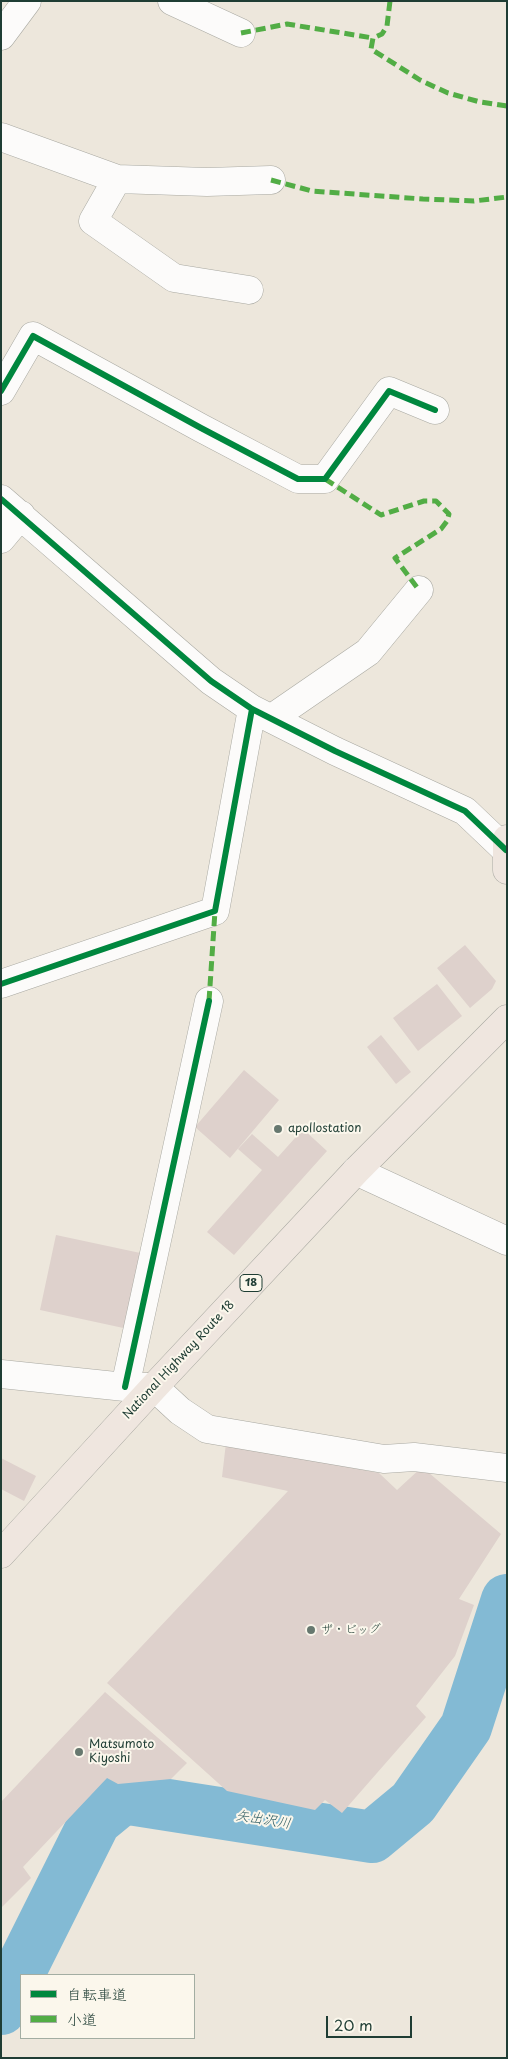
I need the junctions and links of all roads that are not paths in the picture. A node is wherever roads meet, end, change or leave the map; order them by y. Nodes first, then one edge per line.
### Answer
1 (27, 1) edge
2 (172, 1) edge
3 (241, 33) dead end
4 (1, 36) edge
5 (1, 137) edge
6 (117, 179) junction
7 (271, 180) dead end
8 (249, 290) dead end
9 (1, 391) edge
10 (435, 410) dead end
11 (11, 507) edge
12 (1, 539) edge
13 (419, 590) dead end
14 (262, 714) junction
15 (506, 853) edge
16 (1, 984) edge
17 (209, 1001) dead end
18 (507, 1018) edge
19 (356, 1171) junction
20 (507, 1241) edge
21 (1, 1374) edge
22 (125, 1387) junction
23 (154, 1387) junction
24 (507, 1468) edge
25 (1, 1554) edge

1 - 4 street
2 - 3 street
5 - 6 street
6 - 7 street
6 - 8 street
9 - 10 street
11 - 12 street
11 - 14 street
13 - 14 street
14 - 15 street
14 - 16 street
17 - 22 street
18 - 19 highway, National Highway Route 18 / 18
19 - 20 street
19 - 23 highway, National Highway Route 18 / 18
21 - 22 street
22 - 23 street
23 - 24 street
23 - 25 highway, National Highway Route 18 / 18

